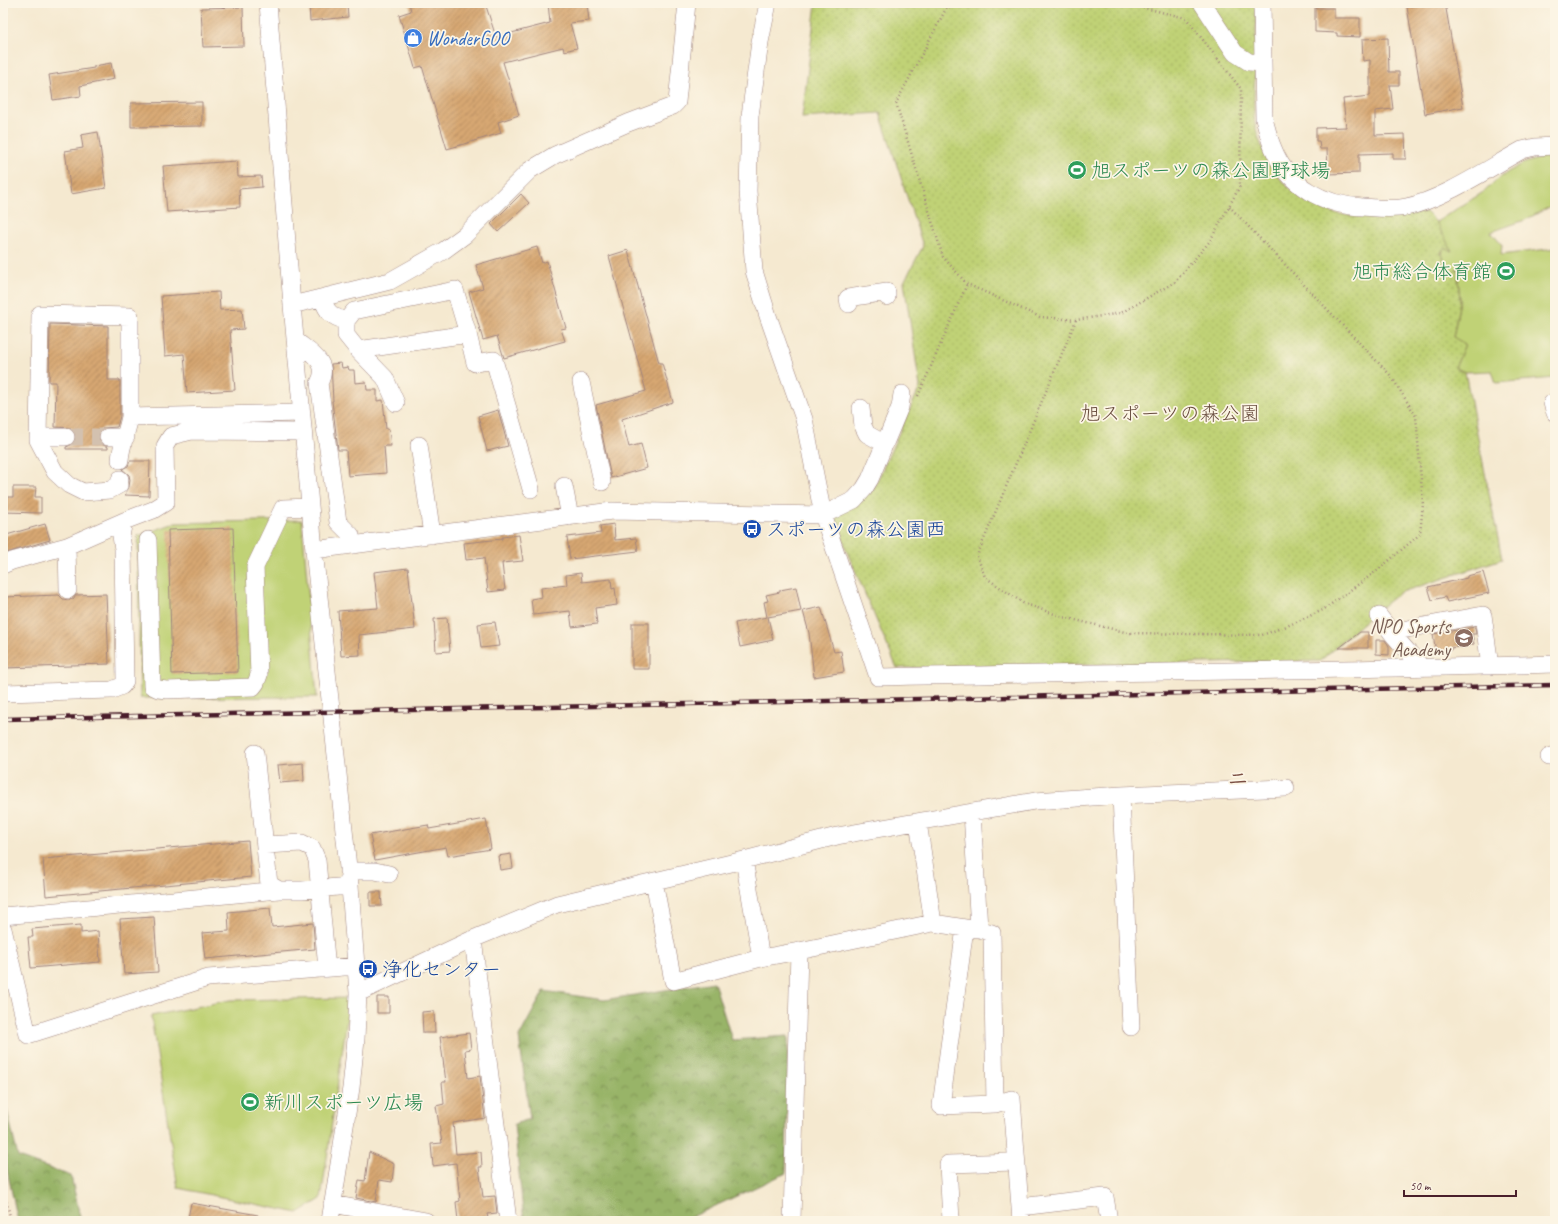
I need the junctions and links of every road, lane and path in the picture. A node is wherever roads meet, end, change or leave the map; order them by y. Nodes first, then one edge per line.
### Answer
1 (268, 3) edge
2 (687, 3) edge
3 (768, 3) edge
4 (1070, 3) edge
5 (1124, 3) edge
6 (1202, 3) edge
7 (1262, 3) edge
8 (1263, 63) junction
9 (1555, 146) edge
10 (1229, 206) junction
11 (887, 297) dead end
12 (322, 298) junction
13 (849, 304) dead end
14 (292, 305) junction
15 (1076, 320) junction
16 (346, 321) junction
17 (468, 334) junction
18 (295, 340) junction
19 (358, 350) junction
20 (581, 382) dead end
21 (902, 394) dead end
22 (1555, 402) edge
23 (396, 403) dead end
24 (861, 408) dead end
25 (302, 413) junction
26 (1555, 413) edge
27 (130, 417) junction
28 (303, 432) junction
29 (38, 437) junction
30 (66, 437) tunnel mouth
31 (108, 437) tunnel mouth
32 (126, 437) junction
33 (885, 444) junction
34 (419, 445) dead end
35 (120, 460) dead end
36 (120, 479) dead end
37 (602, 482) dead end
38 (564, 486) dead end
39 (531, 489) dead end
40 (339, 498) junction
41 (310, 504) junction
42 (823, 515) junction
43 (570, 517) junction
44 (124, 521) junction
45 (351, 535) dead end
46 (432, 535) junction
47 (148, 540) dead end
48 (67, 546) junction
49 (314, 550) junction
50 (3, 566) edge
51 (68, 590) dead end
52 (1380, 616) dead end
53 (1392, 632) junction
54 (1555, 664) edge
55 (1490, 666) junction
56 (1422, 668) junction
57 (3, 693) edge
58 (255, 754) dead end
59 (1286, 788) dead end
60 (1122, 795) junction
61 (972, 812) junction
62 (918, 822) junction
63 (265, 845) junction
64 (744, 860) junction
65 (390, 874) dead end
66 (349, 879) junction
67 (654, 881) junction
68 (319, 889) junction
69 (279, 890) junction
70 (3, 916) edge
71 (933, 923) junction
72 (972, 928) junction
73 (3, 929) edge
74 (473, 939) junction
75 (799, 951) junction
76 (761, 958) junction
77 (356, 966) junction
78 (327, 969) junction
79 (358, 993) junction
80 (1131, 1027) dead end
81 (995, 1104) junction
82 (1016, 1162) junction
83 (3, 1186) edge
84 (332, 1204) junction
85 (1020, 1214) edge
86 (11, 1221) edge
87 (330, 1221) edge
88 (426, 1221) edge
89 (508, 1221) edge
90 (792, 1221) edge
91 (951, 1221) edge
92 (1108, 1221) edge

1 - 14 street
2 - 12 street
3 - 42 street
4 - 15 path
5 - 10 path
6 - 8 street
7 - 8 street
8 - 9 street
10 - 15 path
10 - 15 path
11 - 13 street
12 - 14 street
12 - 16 street
14 - 18 street
16 - 17 street
16 - 19 street
17 - 19 street
17 - 39 street
18 - 25 street
18 - 40 street
19 - 23 street
20 - 37 street
21 - 33 street
22 - 26 street
24 - 33 street
25 - 27 street
25 - 28 street
27 - 29 street
27 - 32 street
28 - 41 street
28 - 44 street
29 - 30 street
29 - 36 street
31 - 32 street
32 - 35 street
33 - 42 street
34 - 46 street
38 - 43 street
40 - 41 street
40 - 45 street
41 - 47 street
41 - 49 street
42 - 43 street
42 - 56 street
43 - 46 street
44 - 48 street
44 - 57 street
46 - 49 street
48 - 50 street
48 - 51 street
49 - 66 street
52 - 53 street
53 - 55 street
53 - 56 street
54 - 55 street
55 - 56 street
58 - 63 street
59 - 60 street
60 - 61 street
60 - 80 street
61 - 62 street
61 - 72 street
62 - 64 street
62 - 71 street
63 - 68 street
63 - 69 street
64 - 67 street
64 - 76 street
65 - 66 street
66 - 68 street
66 - 77 street
67 - 74 street
67 - 76 street
68 - 69 street
68 - 78 street
69 - 70 street
71 - 72 street
71 - 75 street
72 - 81 street
72 - 81 street
73 - 78 street
74 - 79 street
74 - 89 street
75 - 76 street
75 - 90 street
77 - 78 street
77 - 79 street
79 - 84 street
81 - 82 street
82 - 85 street
82 - 91 street
83 - 86 path
84 - 87 street
84 - 88 street
85 - 92 street

